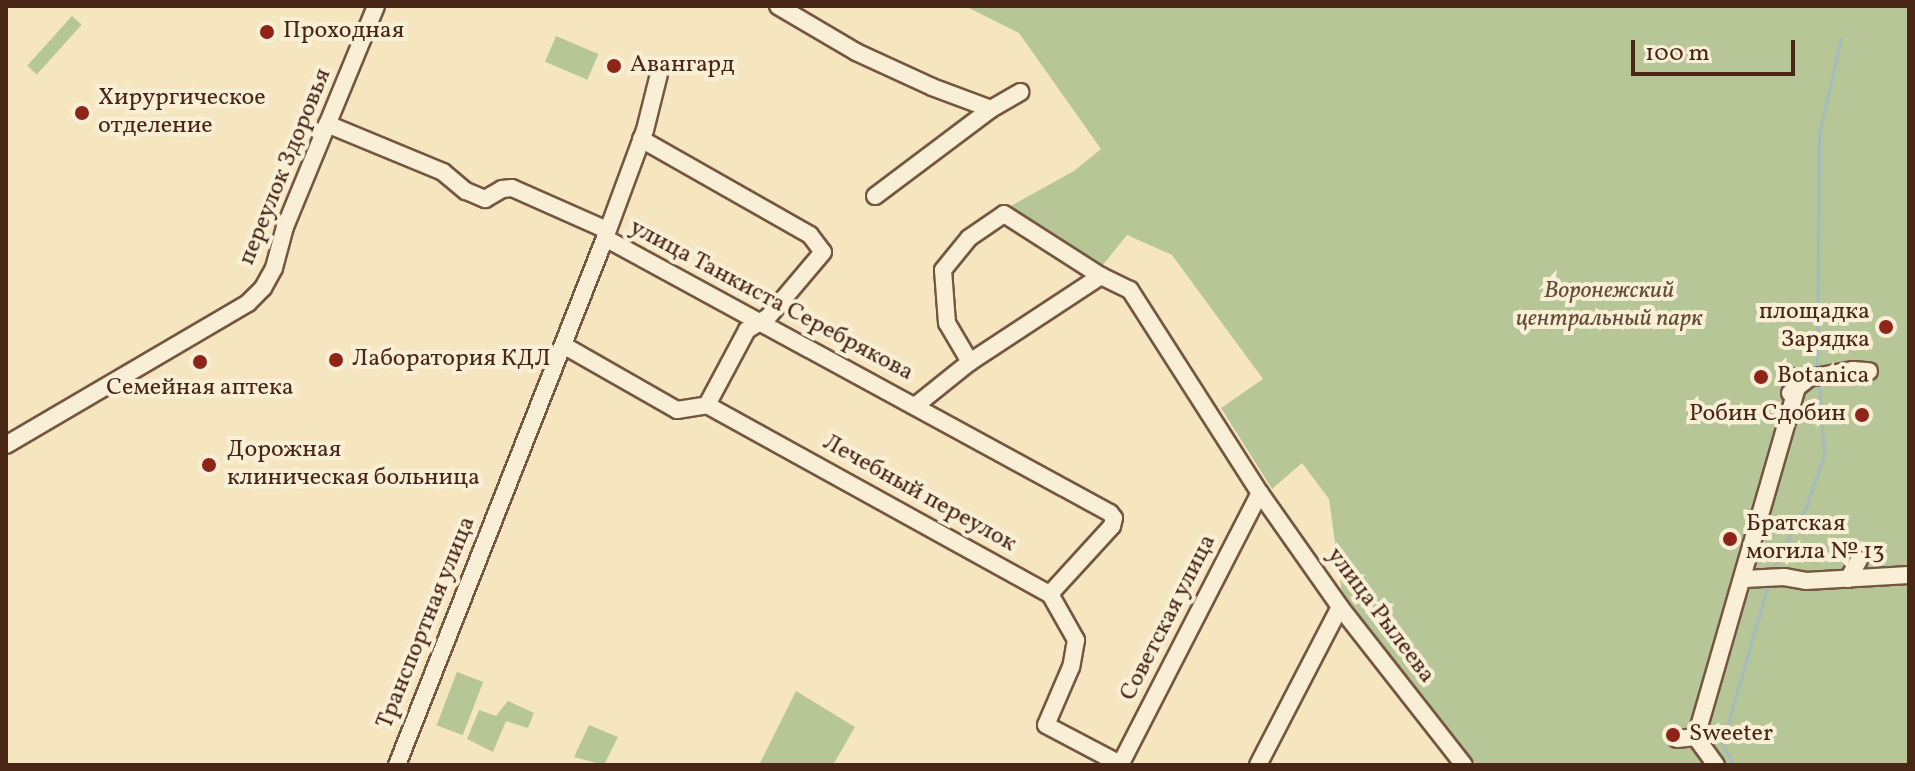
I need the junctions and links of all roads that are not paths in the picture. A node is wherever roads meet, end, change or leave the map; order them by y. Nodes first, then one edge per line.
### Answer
1 (376, 6) edge
2 (778, 6) edge
3 (659, 74) dead end
4 (1021, 92) dead end
5 (991, 109) junction
6 (327, 124) junction
7 (641, 139) junction
8 (875, 196) dead end
9 (606, 234) junction
10 (1101, 276) junction
11 (760, 321) junction
12 (563, 345) junction
13 (970, 362) junction
14 (1856, 370) dead end
15 (707, 405) junction
16 (915, 406) junction
17 (6, 445) edge
18 (1260, 493) junction
19 (1853, 560) dead end
20 (1909, 575) edge
21 (1744, 579) junction
22 (1848, 581) junction
23 (1050, 594) junction
24 (1340, 607) junction
25 (1679, 733) dead end
26 (1696, 737) junction
27 (397, 765) edge
28 (1120, 765) edge
29 (1258, 765) edge
30 (1464, 765) edge
31 (1716, 765) edge

1 - 6 street, переулок Здоровья
2 - 5 street
3 - 7 street, Транспортная улица
4 - 5 street
5 - 8 street
6 - 9 street, улица Танкиста Серебрякова
6 - 17 street, переулок Здоровья
7 - 9 street, Транспортная улица
7 - 11 street
9 - 11 street, улица Танкиста Серебрякова
9 - 12 street, Транспортная улица
10 - 13 street, улица Танкиста Серебрякова
10 - 13 street
10 - 18 street
11 - 15 street
11 - 16 street, улица Танкиста Серебрякова
12 - 15 street, Лечебный переулок
12 - 27 street, Транспортная улица
13 - 16 street, улица Танкиста Серебрякова
14 - 21 street
15 - 23 street, Лечебный переулок
16 - 23 street, улица Танкиста Серебрякова
18 - 24 street, улица Рылеева
18 - 28 street, Советская улица
19 - 22 street
20 - 22 street
21 - 22 street
21 - 26 street
23 - 28 street
24 - 29 street
24 - 30 street, улица Рылеева
25 - 26 street
26 - 31 street

